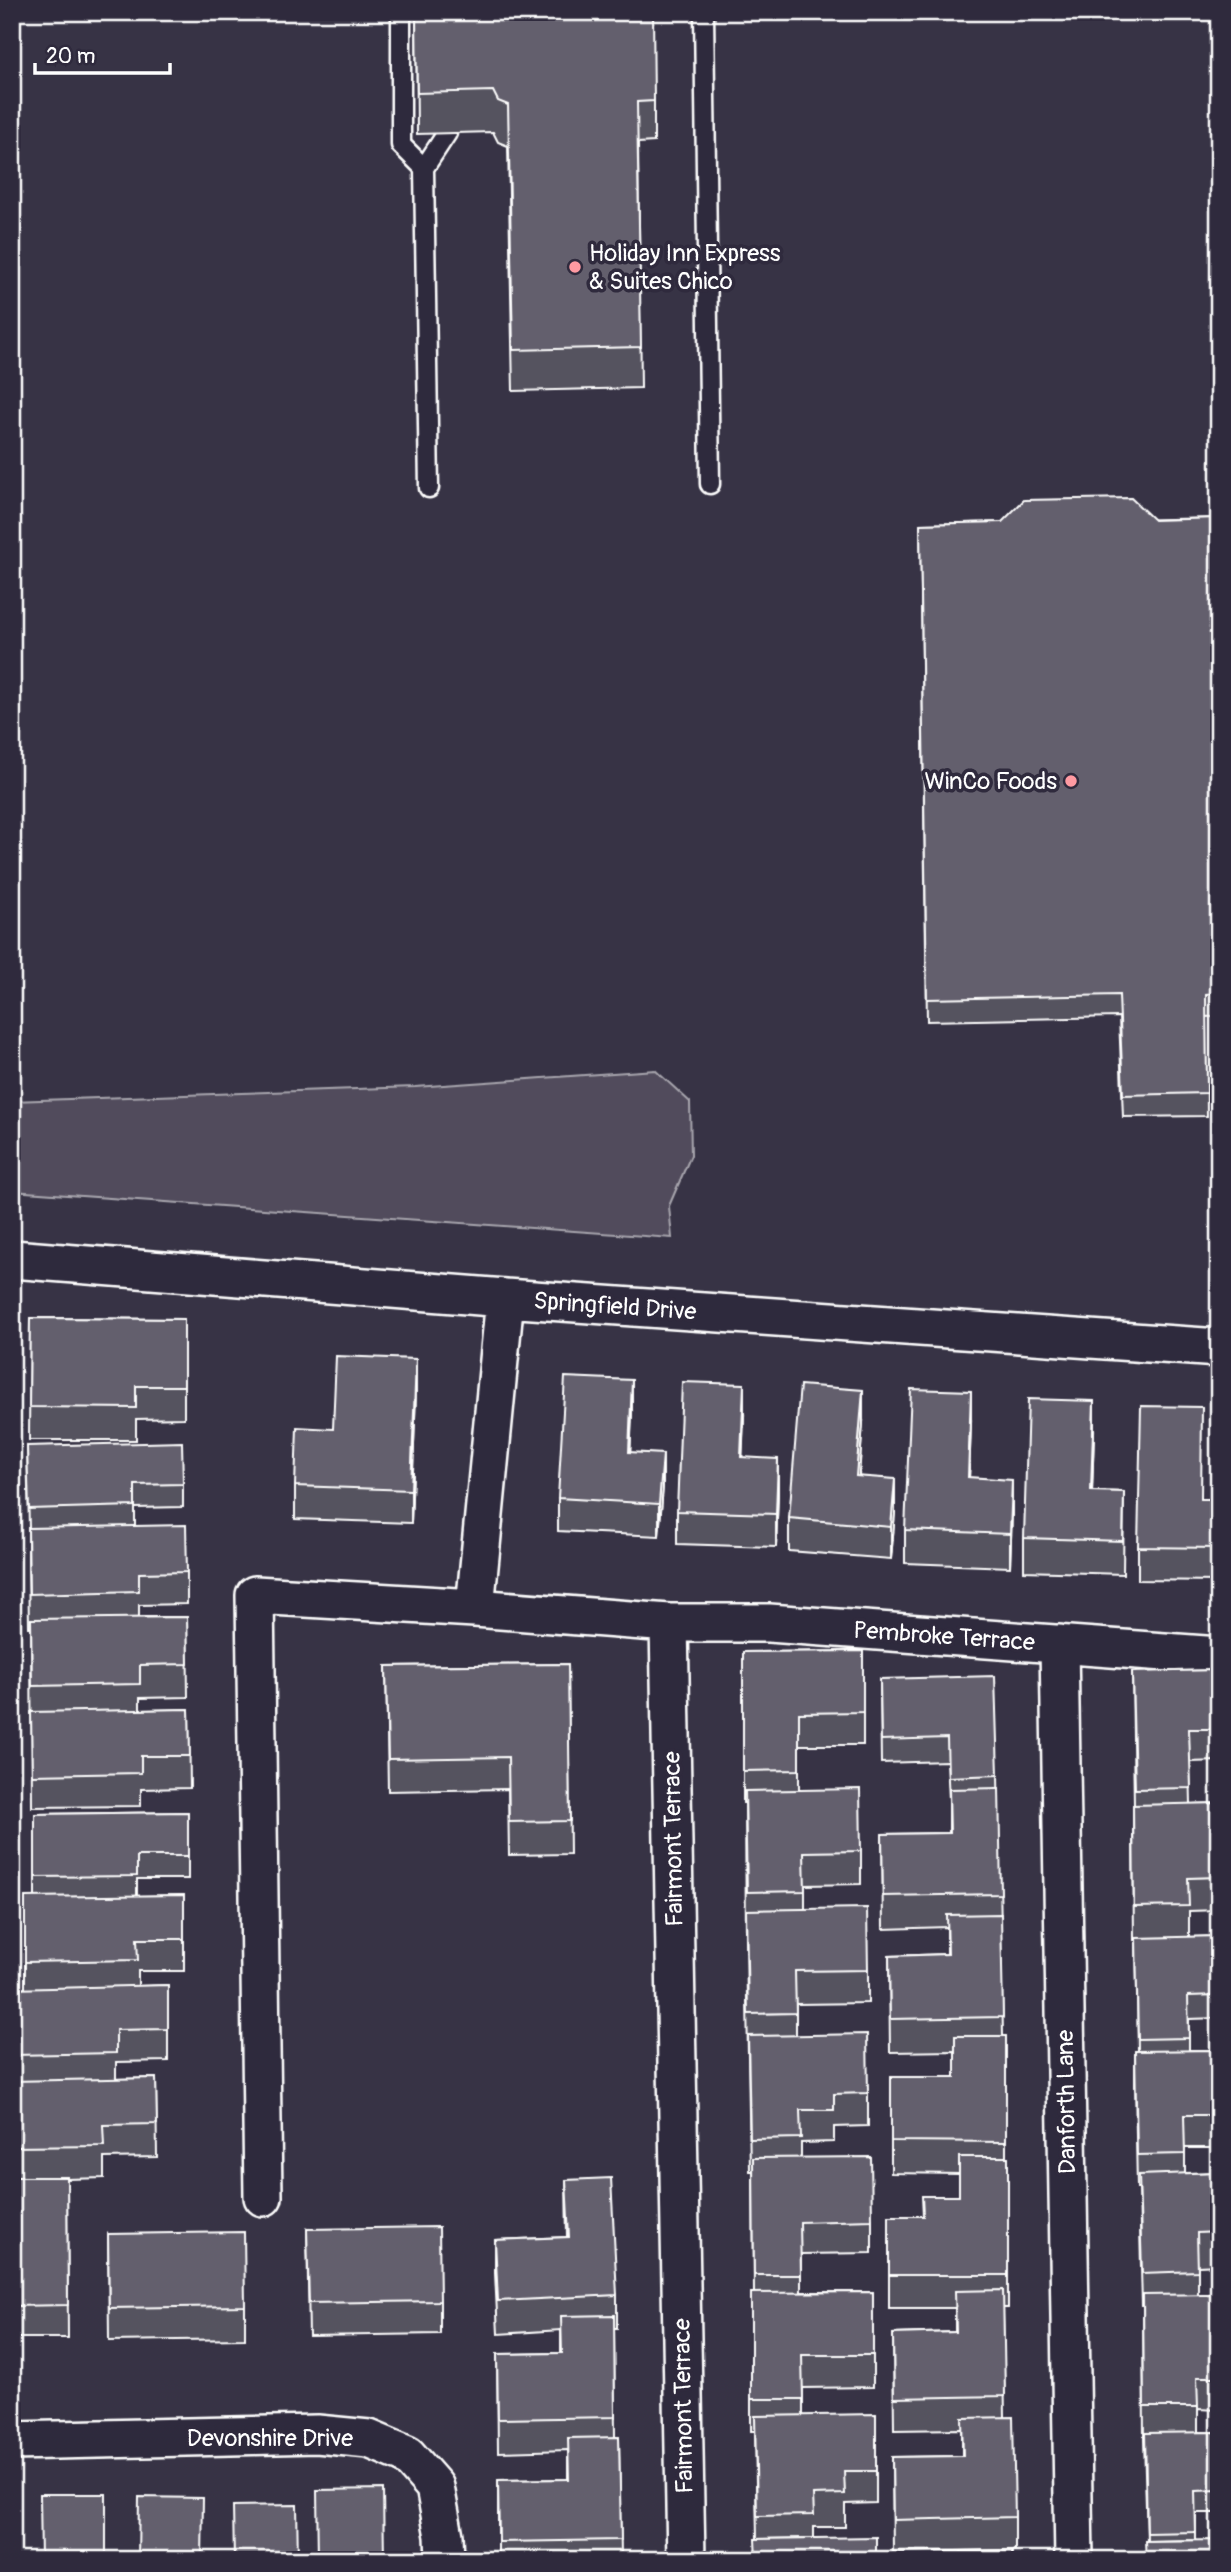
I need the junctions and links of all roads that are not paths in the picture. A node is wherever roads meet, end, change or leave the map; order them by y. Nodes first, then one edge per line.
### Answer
1 (401, 12) edge
2 (704, 12) edge
3 (447, 133) dead end
4 (424, 168) junction
5 (710, 484) dead end
6 (429, 488) dead end
7 (12, 1259) edge
8 (505, 1298) junction
9 (1219, 1348) edge
10 (475, 1608) junction
11 (669, 1623) junction
12 (1059, 1644) junction
13 (1219, 1656) edge
14 (263, 2197) dead end
15 (12, 2441) edge
16 (445, 2560) edge
17 (686, 2560) edge
18 (1074, 2560) edge

1 - 4 lane
2 - 5 lane
3 - 4 lane
4 - 6 lane
7 - 8 street, Springfield Drive
8 - 9 street, Springfield Drive
8 - 10 street
10 - 11 street
10 - 14 street
11 - 12 street, Pembroke Terrace
11 - 17 street, Fairmont Terrace
12 - 13 street, Pembroke Terrace
12 - 18 street, Danforth Lane
15 - 16 street, Devonshire Drive

